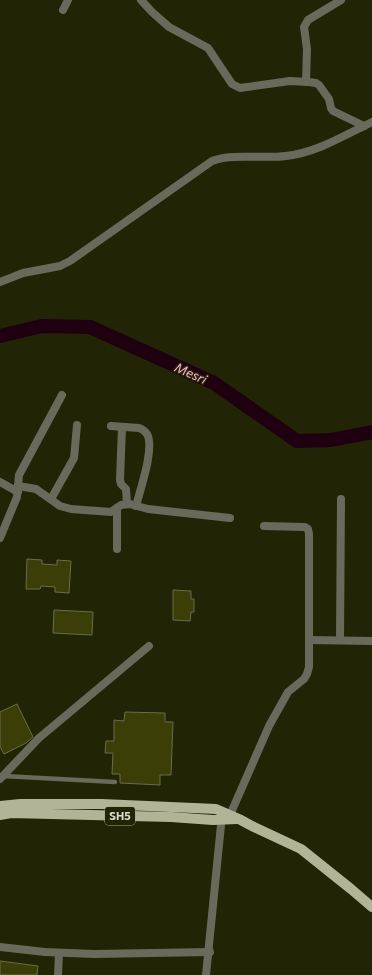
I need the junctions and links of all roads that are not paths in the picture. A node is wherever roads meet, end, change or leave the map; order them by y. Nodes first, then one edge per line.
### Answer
1 (68, 0) edge
2 (141, 0) edge
3 (341, 0) edge
4 (63, 10) dead end
5 (306, 82) junction
6 (372, 122) edge
7 (364, 126) junction
8 (0, 282) edge
9 (62, 395) dead end
10 (77, 425) dead end
11 (111, 426) dead end
12 (122, 427) junction
13 (2, 484) edge
14 (18, 489) junction
15 (51, 499) junction
16 (341, 499) dead end
17 (127, 504) junction
18 (136, 506) junction
19 (117, 508) junction
20 (230, 518) dead end
21 (264, 526) dead end
22 (0, 538) edge
23 (117, 549) dead end
24 (309, 640) junction
25 (340, 640) junction
26 (372, 641) edge
27 (149, 646) dead end
28 (1, 777) edge
29 (115, 782) dead end
30 (0, 806) edge
31 (0, 815) edge
32 (228, 816) junction
33 (370, 904) edge
34 (0, 947) edge
35 (210, 952) junction
36 (59, 953) junction
37 (58, 975) edge
38 (206, 975) edge

1 - 4 street
2 - 5 street
3 - 5 street
5 - 7 street
6 - 7 street
7 - 8 street
9 - 14 street
10 - 15 street
11 - 12 street
12 - 17 street
12 - 18 street
13 - 14 street
14 - 15 street
14 - 22 street
15 - 19 street
16 - 25 street
17 - 18 street
17 - 19 street
18 - 20 street
19 - 23 street
21 - 24 street
24 - 25 street
24 - 32 street
25 - 26 street
27 - 28 street
28 - 29 lane
30 - 32 main road, SH5
31 - 32 main road, SH5
32 - 33 main road, SH5
32 - 35 street
34 - 36 street
35 - 36 street
35 - 38 street
36 - 37 street

